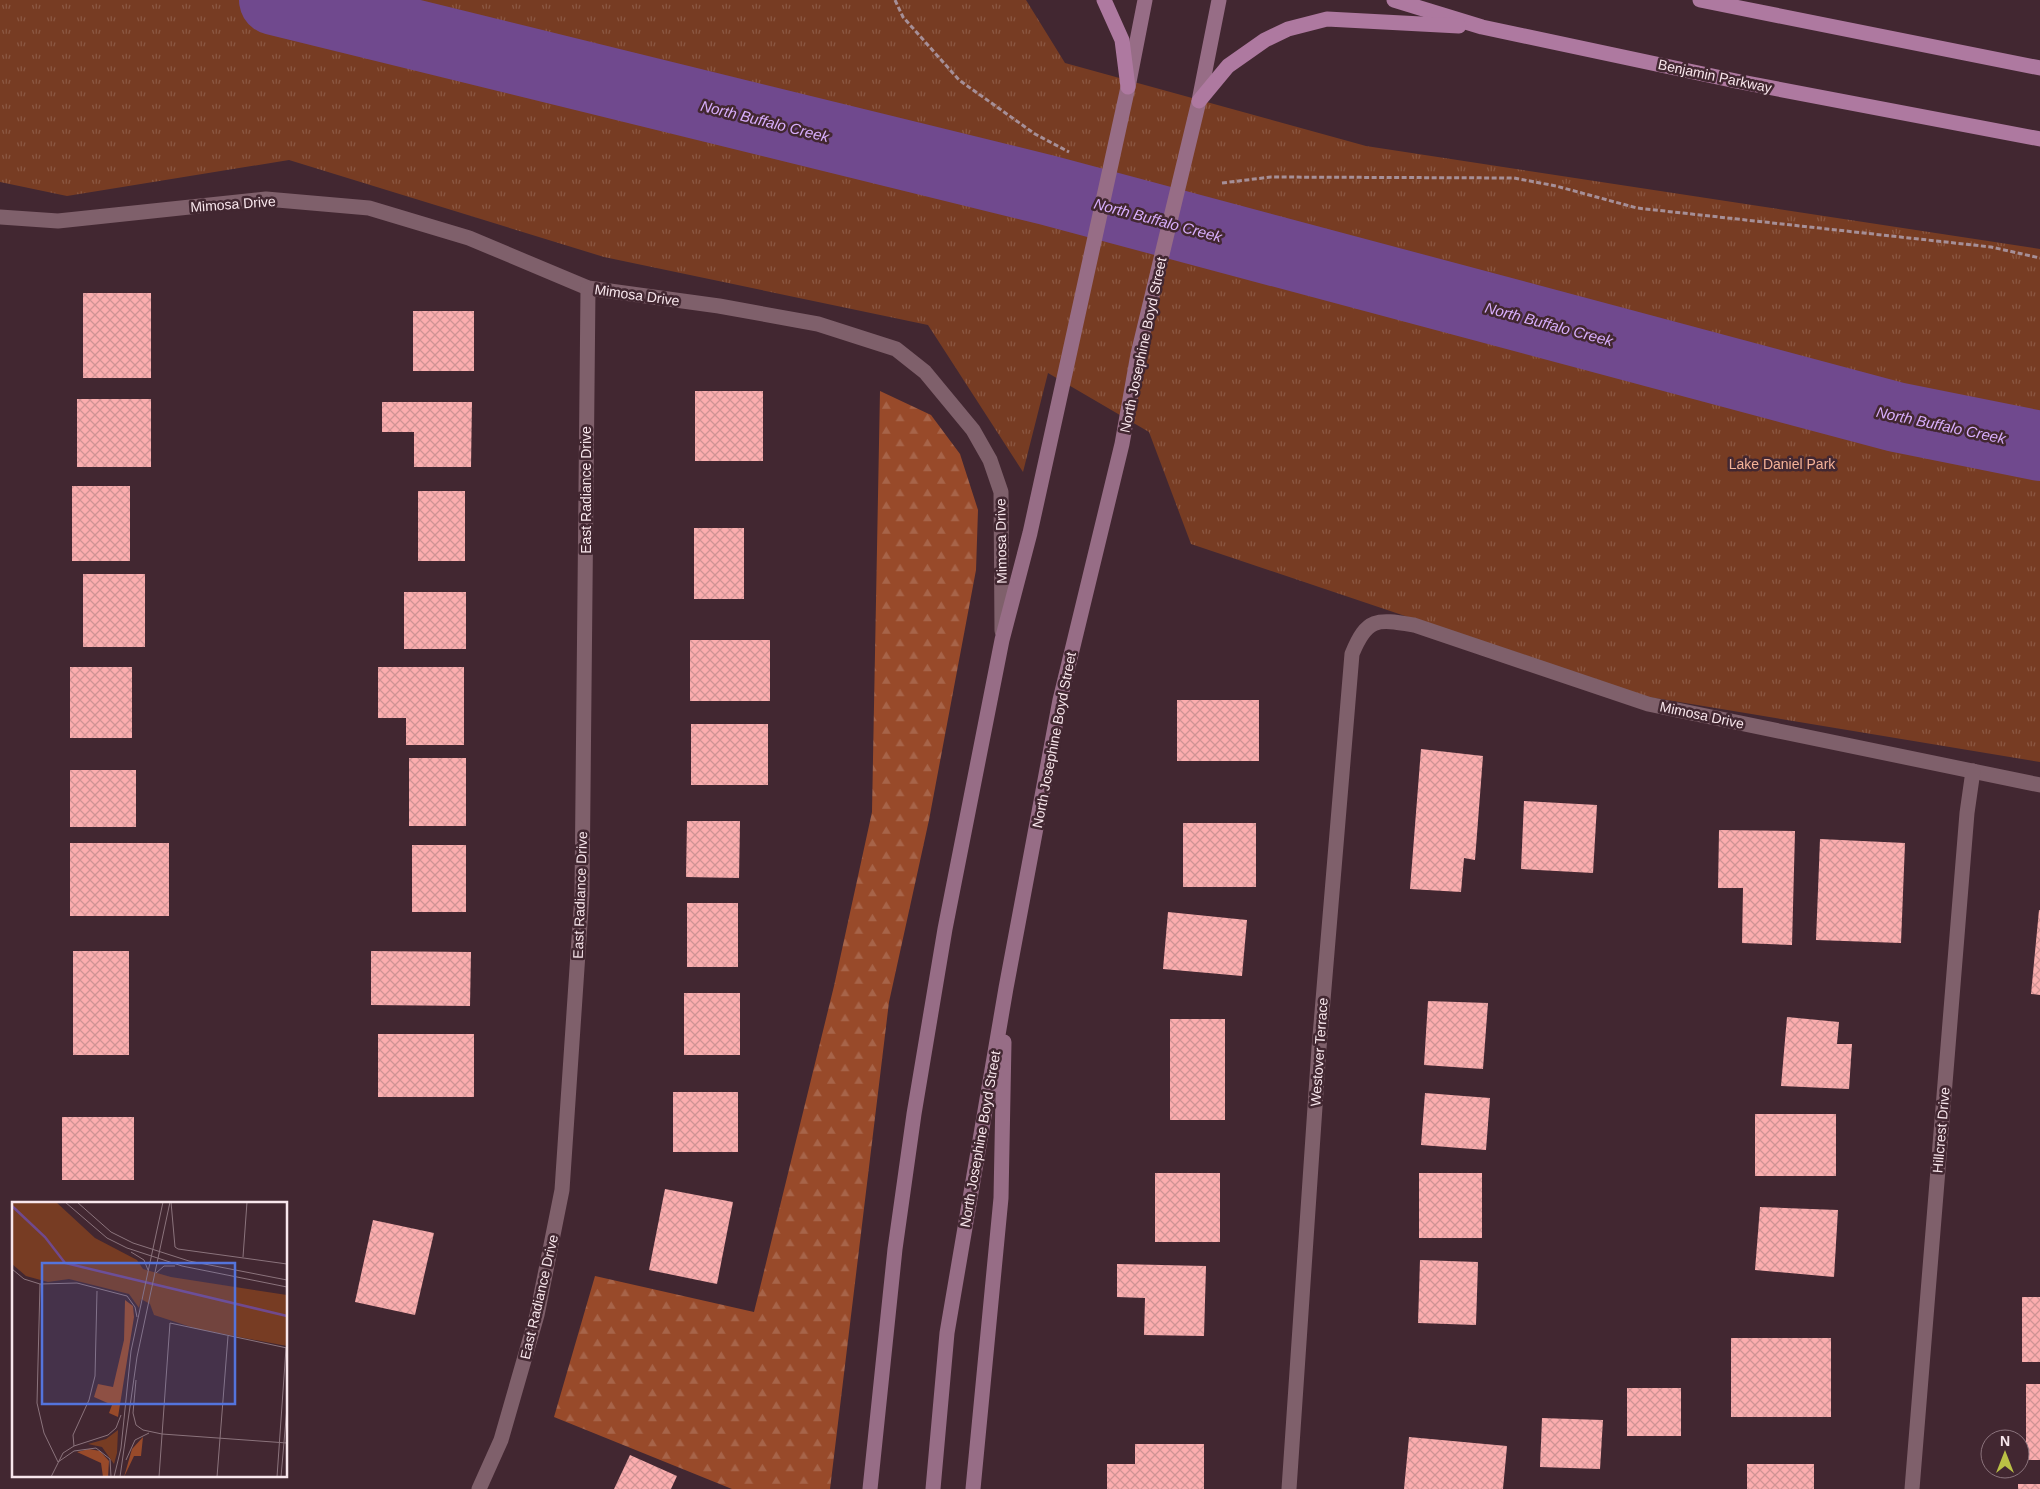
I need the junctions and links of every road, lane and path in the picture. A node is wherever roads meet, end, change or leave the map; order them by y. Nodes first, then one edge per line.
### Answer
1 (895, 0) edge
2 (1104, 0) edge
3 (1145, 0) edge
4 (1219, 0) edge
5 (1394, 0) edge
6 (1700, 0) edge
7 (1482, 27) junction
8 (2040, 68) edge
9 (1128, 87) junction
10 (1199, 101) junction
11 (2040, 139) edge
12 (1069, 152) dead end
13 (1222, 183) dead end
14 (0, 217) edge
15 (2040, 258) edge
16 (588, 288) junction
17 (1372, 623) joint
18 (1002, 640) junction
19 (1974, 771) junction
20 (2040, 785) edge
21 (1006, 988) junction
22 (479, 1489) edge
23 (870, 1489) edge
24 (933, 1489) edge
25 (974, 1489) edge
26 (1289, 1489) edge
27 (1912, 1489) edge

1 - 12 path
2 - 9 main road
3 - 9 main road
4 - 10 main road, North Josephine Boyd Street
5 - 7 main road, Benjamin Parkway
6 - 8 main road
7 - 10 main road
7 - 11 main road, Benjamin Parkway
9 - 18 main road
10 - 21 main road, North Josephine Boyd Street
13 - 15 path
14 - 16 street, Mimosa Drive
16 - 18 street, Mimosa Drive
16 - 22 street, East Radiance Drive
17 - 19 street, Mimosa Drive
17 - 26 street, Westover Terrace
18 - 23 main road
19 - 20 street, Mimosa Drive
19 - 27 street, Hillcrest Drive
21 - 24 main road, North Josephine Boyd Street
21 - 25 main road

